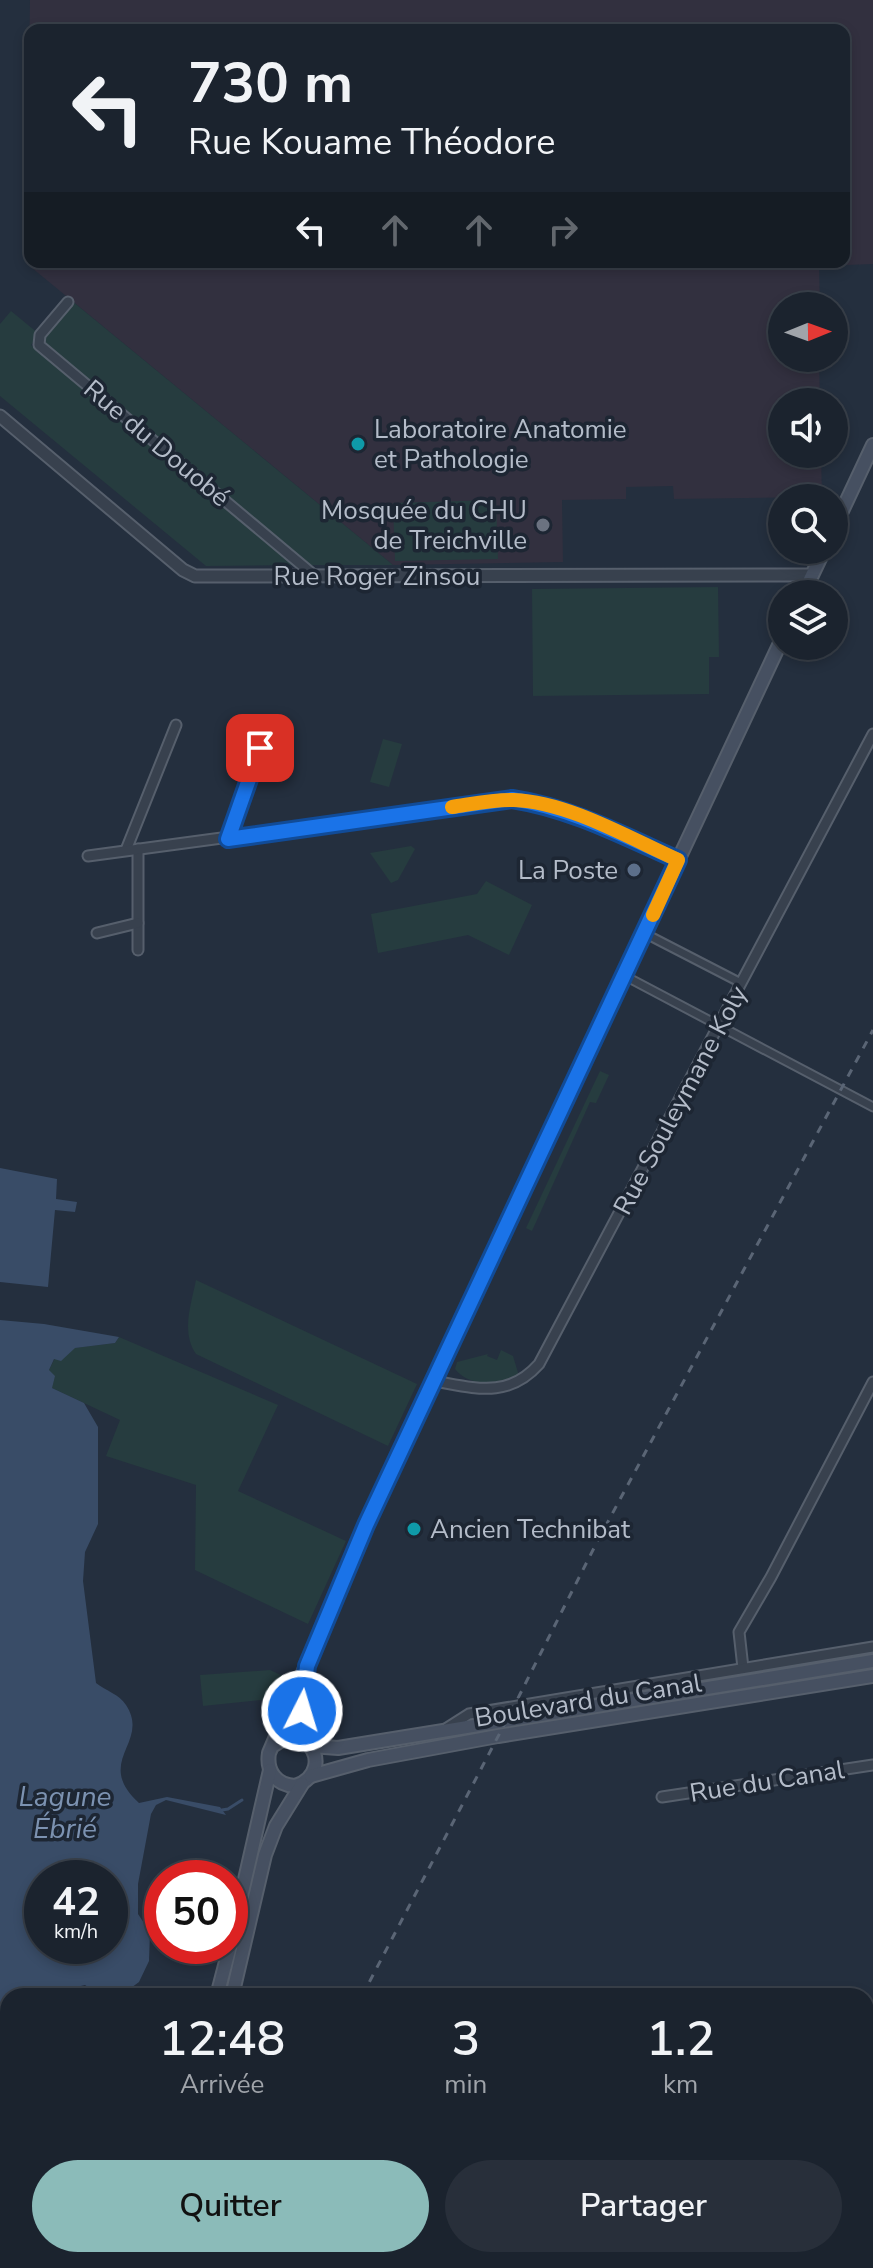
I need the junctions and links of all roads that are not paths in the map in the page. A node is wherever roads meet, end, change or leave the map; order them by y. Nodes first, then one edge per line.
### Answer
1 (68, 302) dead end
2 (0, 416) edge
3 (873, 445) edge
4 (848, 498) edge
5 (817, 564) edge
6 (812, 575) junction
7 (316, 577) junction
8 (810, 580) edge
9 (772, 660) edge
10 (176, 725) dead end
11 (873, 734) edge
12 (260, 748) dead end
13 (228, 839) junction
14 (138, 849) junction
15 (126, 850) junction
16 (88, 856) dead end
17 (678, 860) junction
18 (138, 923) junction
19 (97, 933) dead end
20 (644, 933) junction
21 (138, 950) dead end
22 (625, 976) junction
23 (741, 983) junction
24 (719, 1025) junction
25 (873, 1107) edge
26 (434, 1381) junction
27 (873, 1382) edge
28 (873, 1647) edge
29 (873, 1661) edge
30 (743, 1668) junction
31 (304, 1673) junction
32 (873, 1676) edge
33 (444, 1730) junction
34 (308, 1743) junction
35 (274, 1745) junction
36 (873, 1765) edge
37 (270, 1770) junction
38 (307, 1780) junction
39 (662, 1797) dead end
40 (248, 1867) edge
41 (225, 1964) edge
42 (219, 1988) edge
43 (234, 1988) edge

1 - 7 street, Rue du Douobé
2 - 7 street, Rue Roger Zinsou
3 - 4 main road
5 - 6 main road
6 - 7 street, Rue Roger Zinsou
6 - 8 main road
9 - 17 main road
10 - 15 street
11 - 23 street, Rue Souleymane Koly
12 - 13 street
13 - 14 street
13 - 17 street
14 - 15 street
14 - 18 street
15 - 16 street
17 - 20 main road
18 - 19 street
18 - 21 street
20 - 22 main road
20 - 23 street
22 - 24 street
22 - 26 main road
23 - 24 street, Rue Souleymane Koly
24 - 25 street
24 - 26 street, Rue Souleymane Koly
26 - 31 main road
27 - 30 street
28 - 30 street, Boulevard du Canal
29 - 33 main road, Boulevard du Canal
30 - 33 street, Boulevard du Canal
31 - 34 main road
31 - 35 main road
32 - 38 main road, Boulevard du Canal
33 - 34 main road, Boulevard du Canal
34 - 35 main road
34 - 38 main road
35 - 37 main road
36 - 39 street, Rue du Canal
37 - 38 main road
37 - 40 main road
38 - 43 main road
41 - 42 main road

